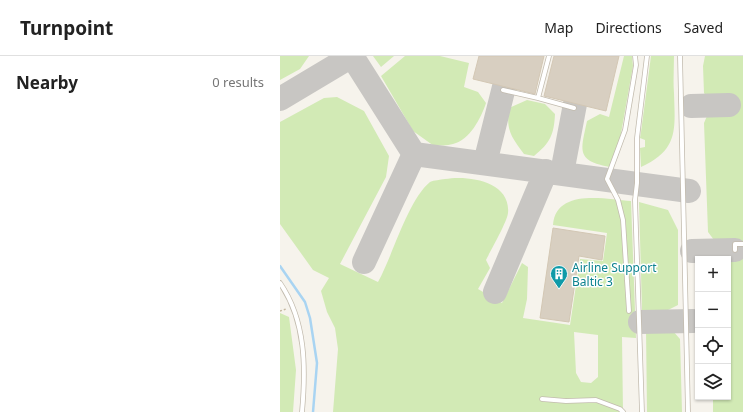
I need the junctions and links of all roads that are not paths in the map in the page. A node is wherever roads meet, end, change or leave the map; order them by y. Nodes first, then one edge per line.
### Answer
1 (549, 56) edge
2 (635, 56) edge
3 (647, 56) edge
4 (680, 56) edge
5 (503, 90) dead end
6 (538, 98) junction
7 (574, 108) dead end
8 (743, 244) edge
9 (735, 250) dead end
10 (280, 283) edge
11 (629, 311) dead end
12 (542, 399) dead end
13 (302, 412) edge
14 (623, 412) edge
15 (642, 412) edge
16 (688, 412) edge

1 - 6 lane
2 - 11 lane
3 - 15 lane
4 - 16 lane
5 - 6 lane
6 - 7 lane
8 - 9 lane
10 - 13 lane
12 - 14 lane

